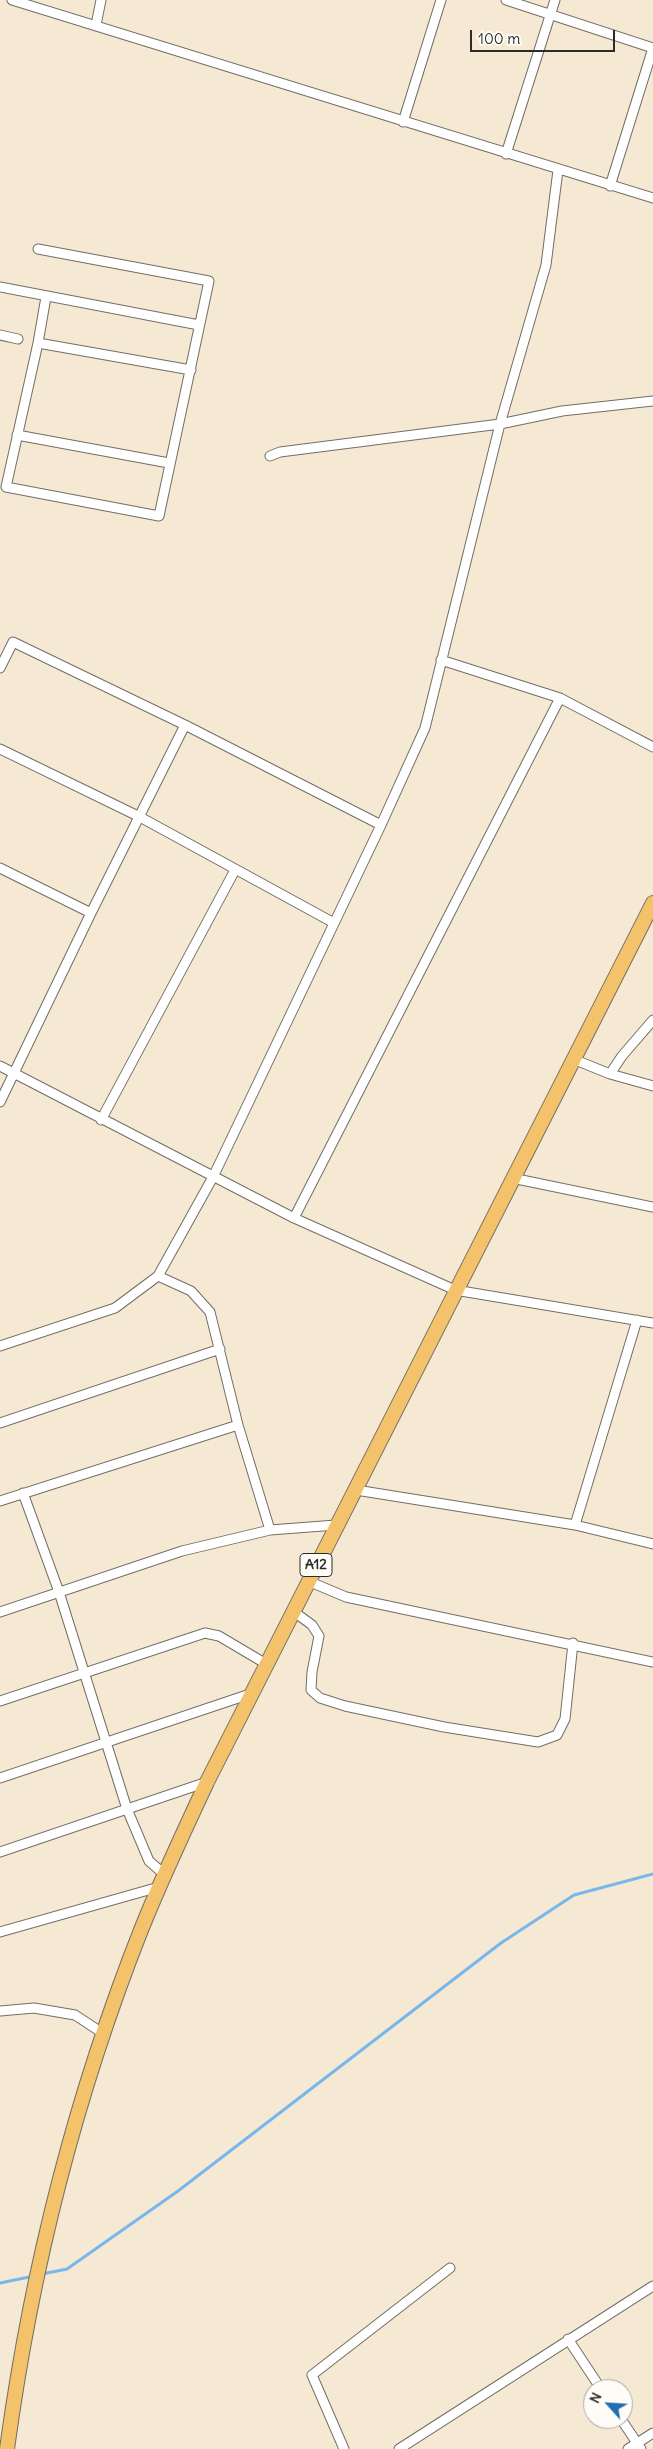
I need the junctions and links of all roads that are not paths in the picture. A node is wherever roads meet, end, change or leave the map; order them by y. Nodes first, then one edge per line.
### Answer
1 (12, 0) edge
2 (101, 0) edge
3 (441, 0) edge
4 (506, 0) edge
5 (555, 0) edge
6 (550, 16) junction
7 (96, 25) junction
8 (653, 48) edge
9 (403, 122) junction
10 (506, 154) junction
11 (558, 170) junction
12 (610, 186) junction
13 (653, 198) edge
14 (38, 249) dead end
15 (0, 288) edge
16 (46, 297) junction
17 (199, 325) junction
18 (0, 335) edge
19 (18, 339) dead end
20 (38, 343) junction
21 (190, 370) junction
22 (653, 401) edge
23 (500, 424) junction
24 (17, 435) junction
25 (270, 456) dead end
26 (169, 463) junction
27 (441, 660) junction
28 (0, 668) edge
29 (560, 698) junction
30 (185, 725) junction
31 (653, 747) edge
32 (0, 749) edge
33 (140, 817) junction
34 (381, 825) junction
35 (0, 868) edge
36 (235, 870) junction
37 (653, 903) edge
38 (91, 913) junction
39 (334, 922) junction
40 (653, 1020) edge
41 (573, 1059) junction
42 (0, 1066) edge
43 (15, 1074) junction
44 (610, 1074) junction
45 (653, 1086) edge
46 (0, 1102) edge
47 (102, 1120) junction
48 (213, 1177) junction
49 (512, 1178) junction
50 (653, 1207) edge
51 (294, 1218) junction
52 (158, 1276) junction
53 (455, 1290) junction
54 (637, 1320) junction
55 (653, 1323) edge
56 (0, 1346) edge
57 (220, 1349) junction
58 (0, 1423) edge
59 (238, 1424) junction
60 (356, 1490) junction
61 (23, 1493) junction
62 (0, 1501) edge
63 (336, 1525) junction
64 (575, 1525) junction
65 (270, 1530) junction
66 (653, 1544) edge
67 (308, 1581) junction
68 (59, 1592) junction
69 (294, 1611) junction
70 (0, 1612) edge
71 (573, 1643) junction
72 (653, 1662) edge
73 (268, 1664) junction
74 (84, 1673) junction
75 (253, 1693) junction
76 (0, 1701) edge
77 (108, 1742) junction
78 (0, 1778) edge
79 (207, 1782) junction
80 (127, 1809) junction
81 (0, 1852) edge
82 (162, 1881) junction
83 (0, 1932) edge
84 (0, 2011) edge
85 (104, 2034) junction
86 (450, 2268) dead end
87 (653, 2286) edge
88 (568, 2339) junction
89 (594, 2379) edge
90 (628, 2429) edge
91 (653, 2433) edge
92 (639, 2446) edge
93 (8, 2449) edge
94 (344, 2449) edge
95 (399, 2449) edge
96 (628, 2449) edge

1 - 7 street
2 - 7 street
3 - 9 street
4 - 6 street
5 - 6 street
6 - 8 street
6 - 10 street
7 - 9 street
8 - 12 street
9 - 10 street
10 - 11 street
11 - 12 street
11 - 23 street
12 - 13 street
14 - 17 street
15 - 16 street
16 - 17 street
16 - 20 street
17 - 21 street
18 - 19 street
20 - 21 street
20 - 24 street
21 - 26 street
22 - 23 street
23 - 25 street
23 - 27 street
24 - 26 street
24 - 26 street
27 - 29 street
27 - 34 street
28 - 30 street
29 - 31 street
29 - 51 street
30 - 33 street
30 - 34 street
32 - 33 street
33 - 36 street
33 - 38 street
34 - 39 street
35 - 38 street
36 - 39 street
36 - 47 street
37 - 41 main road, A12
38 - 43 street
39 - 48 street
40 - 44 street
41 - 44 street
41 - 49 main road, A12
42 - 43 street
43 - 46 street
43 - 47 street
44 - 45 street
47 - 48 street
48 - 51 street
48 - 52 street
49 - 50 street
49 - 53 main road, A12
51 - 53 street
52 - 56 street
52 - 57 street
53 - 54 street
53 - 60 main road, A12
54 - 55 street
54 - 64 street
57 - 58 street
57 - 59 street
59 - 61 street
59 - 65 street
60 - 63 main road, A12
60 - 64 street
61 - 62 street
61 - 68 street
63 - 65 street
63 - 67 main road, A12
64 - 66 street
65 - 68 street
67 - 69 main road, A12
67 - 71 street
68 - 70 street
68 - 74 street
69 - 71 street
69 - 73 main road, A12
71 - 72 street
73 - 74 street
73 - 75 main road, A12
74 - 76 street
74 - 77 street
75 - 77 street
75 - 79 main road, A12
77 - 78 street
77 - 80 street
79 - 80 street
79 - 82 main road, A12
80 - 81 street
80 - 82 street
82 - 83 street
82 - 85 main road, A12
84 - 85 street
85 - 93 main road, A12
86 - 94 street
87 - 88 street
88 - 89 street
88 - 95 street
90 - 92 street
91 - 92 street
92 - 96 street

